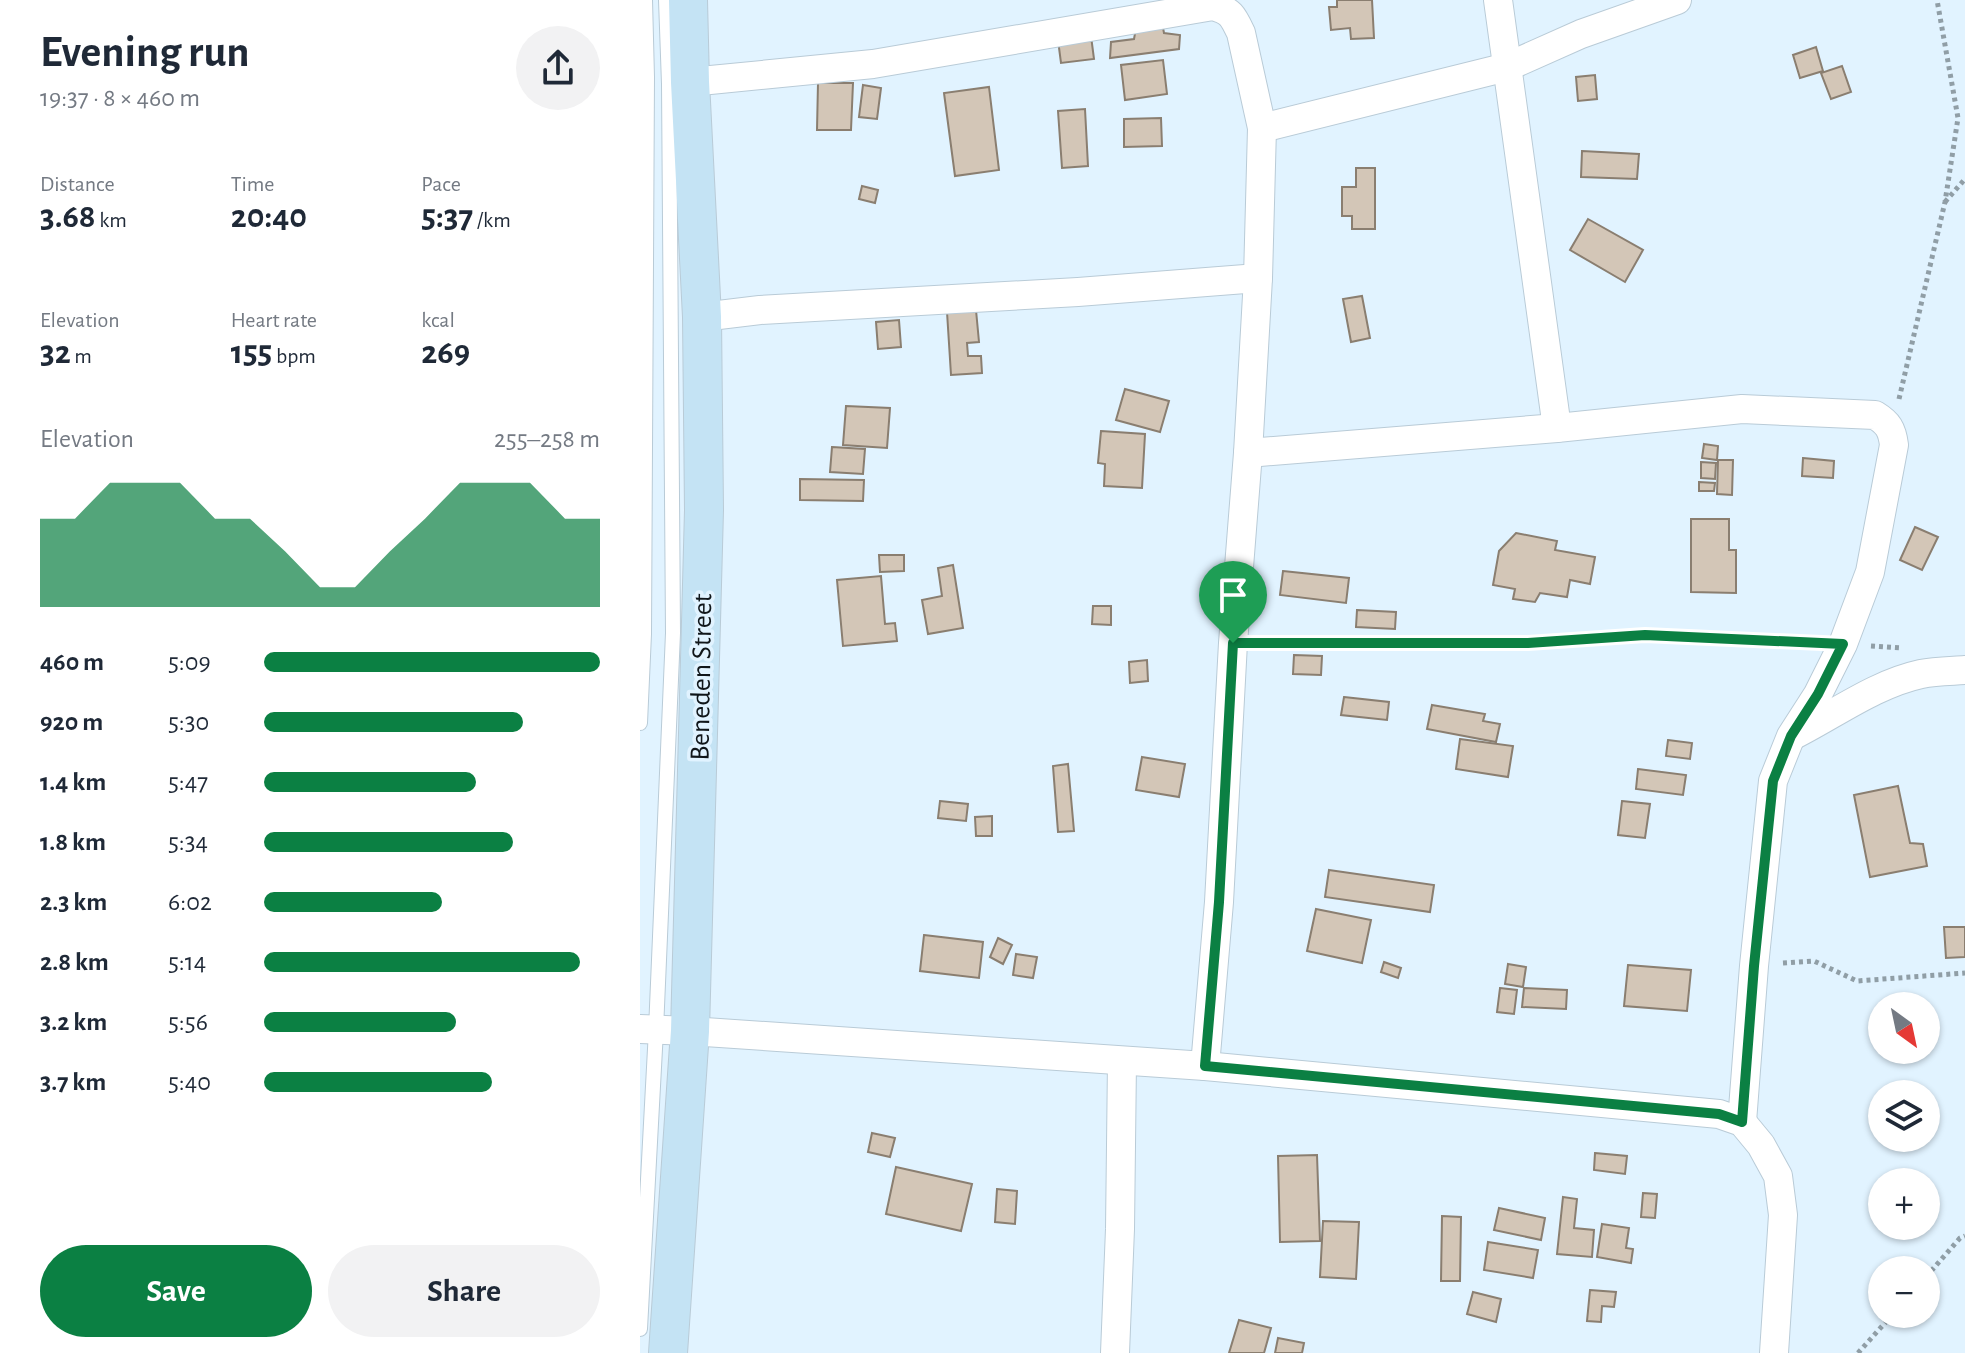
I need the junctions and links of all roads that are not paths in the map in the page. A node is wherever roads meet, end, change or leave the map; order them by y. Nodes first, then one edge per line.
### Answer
1 (645, 0) edge
2 (666, 0) edge
3 (688, 0) edge
4 (1498, 0) edge
5 (1677, 0) edge
6 (1507, 67) junction
7 (690, 82) junction
8 (1262, 128) junction
9 (1258, 278) junction
10 (702, 317) junction
11 (1557, 428) junction
12 (1248, 453) junction
13 (1965, 670) edge
14 (640, 723) edge
15 (1791, 736) junction
16 (662, 1030) edge
17 (1122, 1061) junction
18 (1205, 1066) junction
19 (1742, 1122) junction
20 (640, 1329) edge
21 (668, 1353) edge
22 (1115, 1353) edge
23 (1774, 1353) edge

1 - 14 lane
2 - 16 lane
3 - 7 main road, Beneden Street
4 - 6 street
5 - 6 street
6 - 8 street
6 - 11 street
7 - 8 street
7 - 10 main road, Beneden Street
8 - 9 street
9 - 10 street
9 - 12 street
10 - 16 main road, Beneden Street
11 - 12 street
11 - 15 street
12 - 18 street
13 - 15 street
15 - 19 street
16 - 17 street
16 - 20 lane
16 - 21 main road, Beneden Street
17 - 18 street
17 - 22 street
18 - 19 street
19 - 23 street

